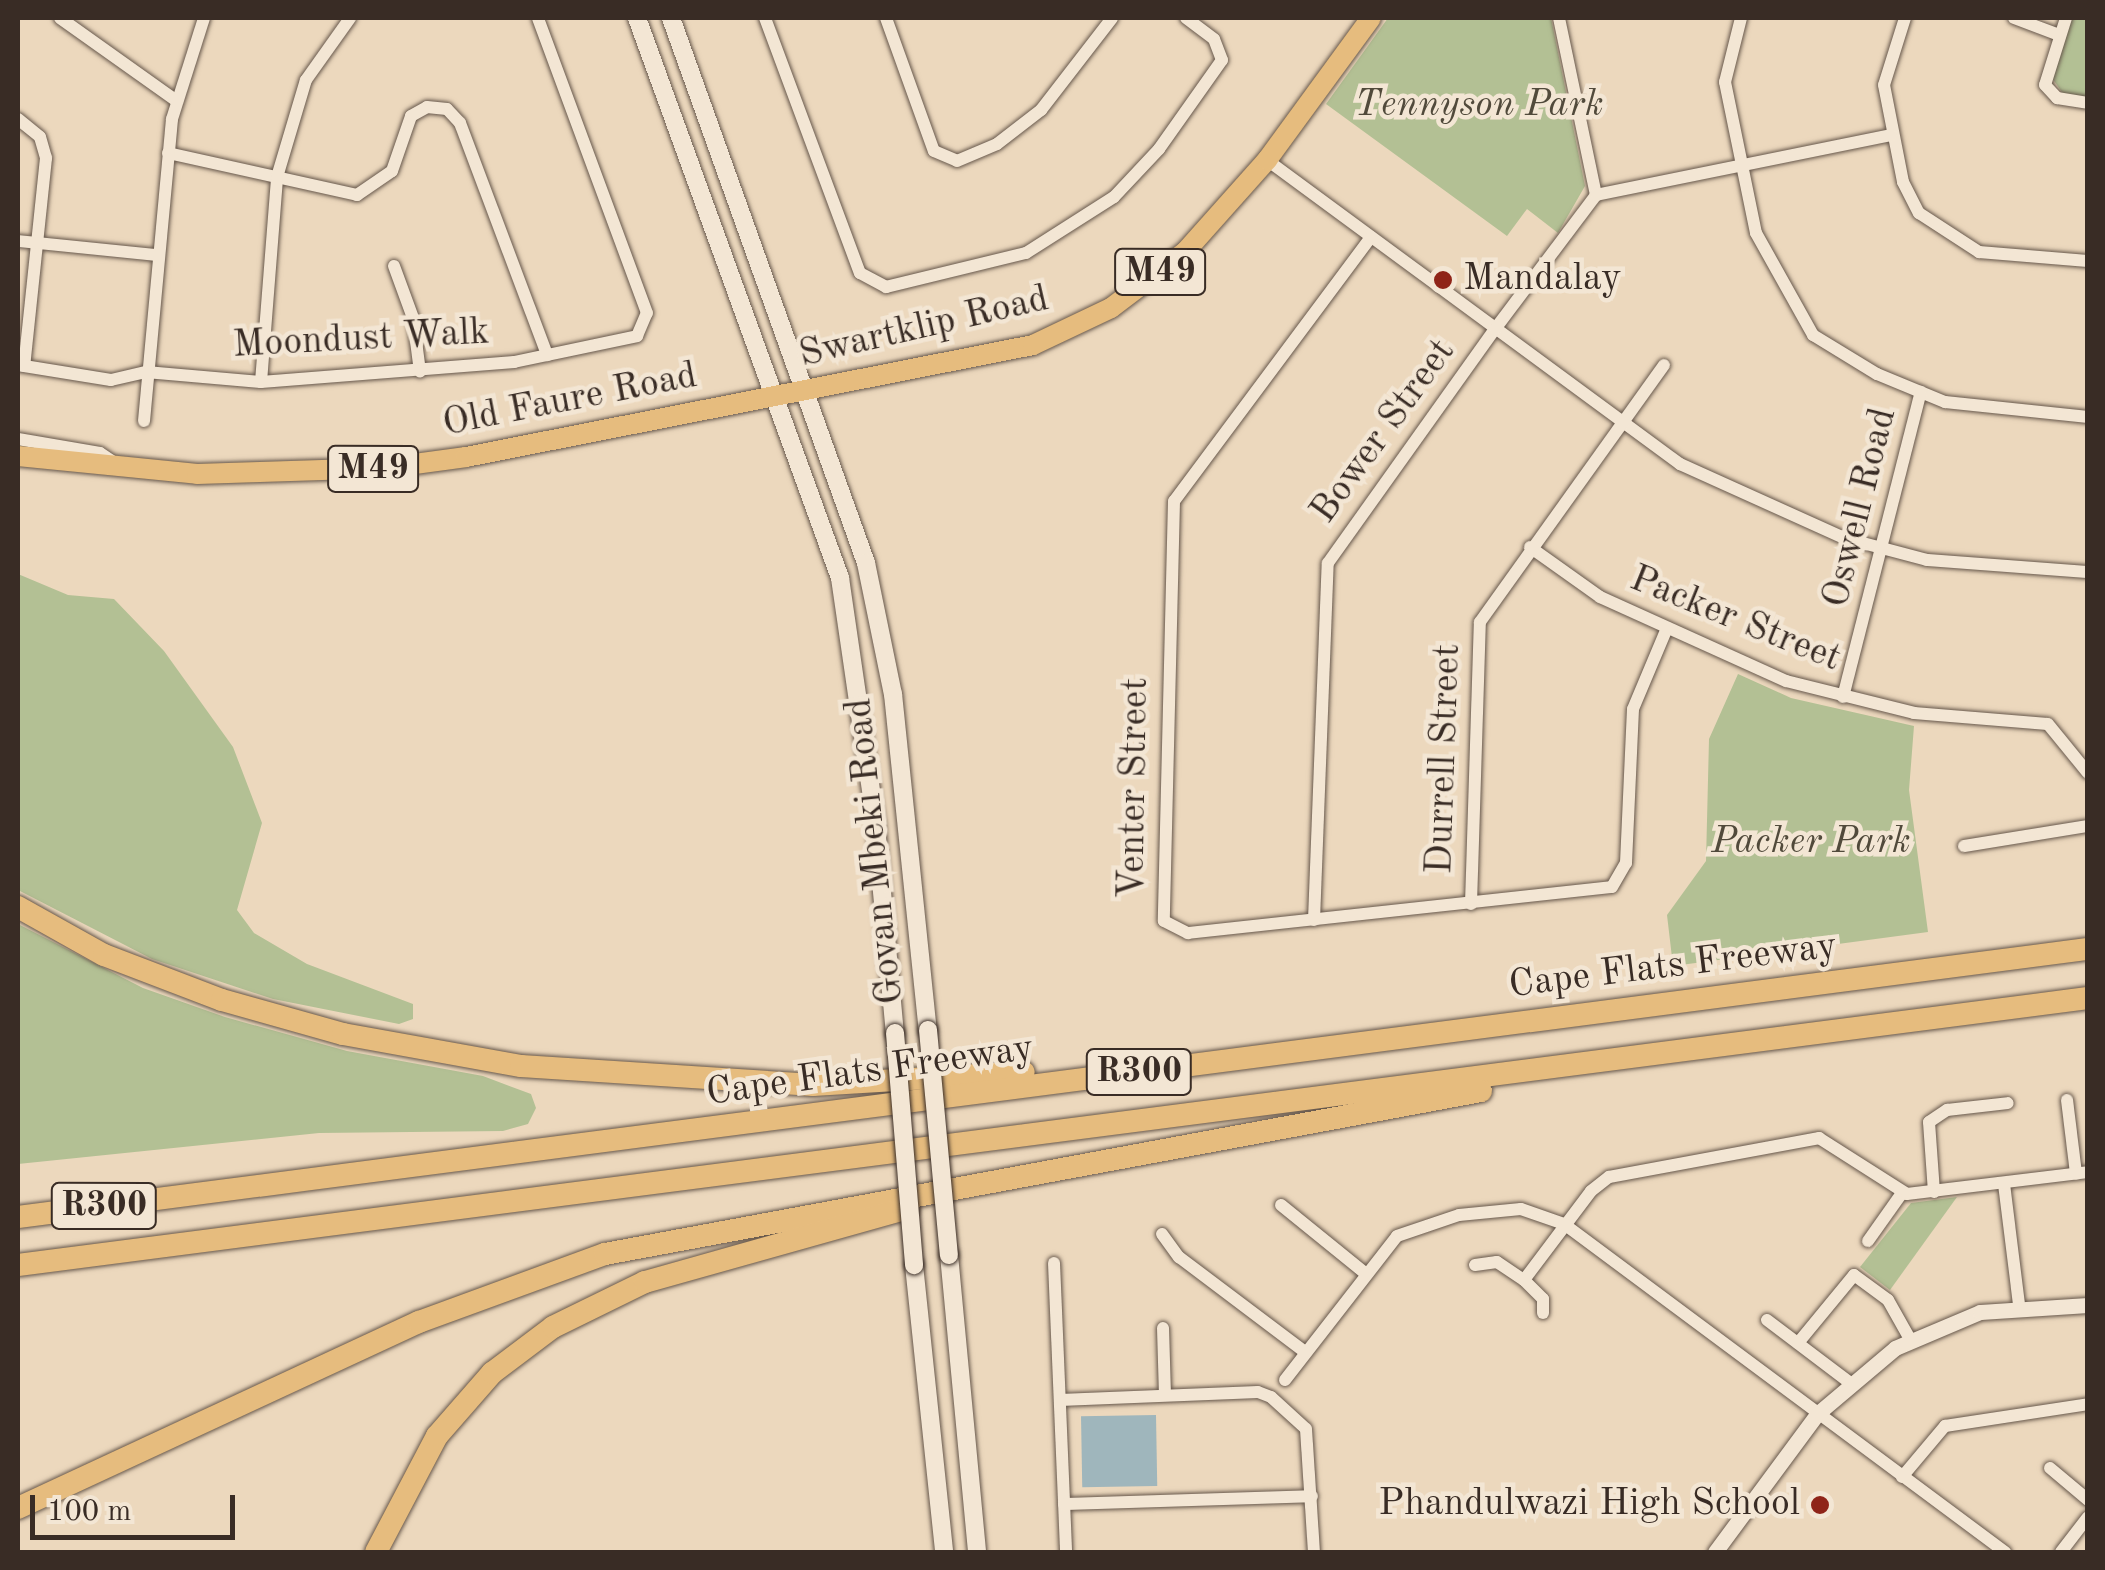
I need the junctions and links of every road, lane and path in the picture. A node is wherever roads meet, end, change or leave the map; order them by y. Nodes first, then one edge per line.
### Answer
1 (60, 18) edge
2 (204, 18) edge
3 (350, 18) edge
4 (538, 18) edge
5 (637, 18) edge
6 (671, 18) edge
7 (764, 18) edge
8 (886, 18) edge
9 (1112, 18) edge
10 (1186, 18) edge
11 (1370, 18) edge
12 (1558, 18) edge
13 (1741, 18) edge
14 (1905, 18) edge
15 (2014, 18) edge
16 (2066, 18) edge
17 (2060, 35) junction
18 (177, 101) junction
19 (2088, 103) edge
20 (18, 119) edge
21 (1891, 134) junction
22 (168, 153) junction
23 (1267, 160) junction
24 (1741, 165) junction
25 (277, 178) junction
26 (1596, 195) junction
27 (1371, 237) junction
28 (18, 241) edge
29 (36, 244) junction
30 (156, 255) junction
31 (2088, 260) edge
32 (394, 266) dead end
33 (1496, 329) junction
34 (547, 356) junction
35 (21, 365) edge
36 (1664, 366) dead end
37 (146, 372) junction
38 (420, 372) junction
39 (261, 382) junction
40 (808, 392) junction
41 (1921, 392) junction
42 (776, 398) junction
43 (2088, 417) edge
44 (144, 422) dead end
45 (1622, 422) junction
46 (18, 440) edge
47 (18, 456) edge
48 (121, 469) junction
49 (1530, 547) junction
50 (1882, 548) junction
51 (2088, 572) edge
52 (1667, 628) junction
53 (1844, 697) junction
54 (2088, 773) edge
55 (2088, 826) edge
56 (1964, 846) dead end
57 (1471, 904) junction
58 (18, 907) edge
59 (1314, 920) junction
60 (2088, 949) edge
61 (2088, 998) edge
62 (1336, 1046) junction
63 (1628, 1058) junction
64 (2066, 1100) dead end
65 (2008, 1103) dead end
66 (2082, 1172) edge
67 (982, 1182) junction
68 (2004, 1184) junction
69 (1934, 1192) junction
70 (1902, 1193) junction
71 (1281, 1205) dead end
72 (18, 1217) edge
73 (1564, 1224) junction
74 (1162, 1234) dead end
75 (1868, 1241) dead end
76 (1054, 1263) dead end
77 (18, 1265) edge
78 (1475, 1266) dead end
79 (1364, 1272) junction
80 (1524, 1280) junction
81 (2019, 1305) junction
82 (2088, 1305) edge
83 (1543, 1313) dead end
84 (1768, 1320) dead end
85 (1163, 1328) dead end
86 (1910, 1340) junction
87 (1798, 1343) junction
88 (1305, 1352) junction
89 (1286, 1380) dead end
90 (1849, 1382) junction
91 (1165, 1395) junction
92 (1060, 1400) junction
93 (2088, 1404) edge
94 (1817, 1414) junction
95 (2050, 1468) dead end
96 (1902, 1476) junction
97 (1312, 1496) junction
98 (2088, 1500) edge
99 (1064, 1504) junction
100 (18, 1508) edge
101 (2088, 1517) edge
102 (376, 1552) edge
103 (944, 1552) edge
104 (978, 1552) edge
105 (1066, 1552) edge
106 (1314, 1552) edge
107 (1715, 1552) edge
108 (2005, 1552) edge
109 (2061, 1552) edge

1 - 18 street
2 - 18 street
3 - 25 street
4 - 34 street, Moondust Walk
5 - 42 main road, Govan Mbeki Road
6 - 40 main road, Govan Mbeki Road
7 - 10 street
8 - 9 street
11 - 23 main road, Swartklip Road / M49
12 - 26 street
13 - 24 street
14 - 21 street
15 - 17 street
16 - 17 street
17 - 19 street
18 - 22 street
20 - 29 street
21 - 24 street
21 - 31 street
22 - 25 street
22 - 30 street
23 - 27 street
23 - 40 main road, Swartklip Road / M49
24 - 26 street
24 - 41 street
25 - 34 street
25 - 39 street
26 - 33 street, Bower Street
27 - 33 street
27 - 59 street, Venter Street
28 - 29 street
29 - 30 street
29 - 35 street
30 - 37 street
32 - 38 street
33 - 45 street
33 - 59 street, Bower Street
34 - 38 street, Moondust Walk
35 - 37 street, Moondust Walk
36 - 45 street, Durrell Street
37 - 39 street, Moondust Walk
37 - 44 street
38 - 39 street, Moondust Walk
40 - 42 main road, Swartklip Road / M49
40 - 104 main road, Govan Mbeki Road, bridge
41 - 43 street
41 - 50 street, Oswell Road
42 - 48 main road, Old Faure Road / M49
42 - 103 main road, Govan Mbeki Road, bridge
45 - 49 street, Durrell Street
45 - 50 street
46 - 48 street
47 - 48 main road, Old Faure Road / M49
49 - 52 street, Packer Street
49 - 57 street, Durrell Street
50 - 51 street
50 - 53 street, Oswell Road
52 - 53 street, Packer Street
52 - 57 street, Venter Street
53 - 54 street, Packer Street
55 - 56 street
57 - 59 street, Venter Street
58 - 62 highway
60 - 62 highway, Cape Flats Freeway / R300
61 - 63 highway, R300
62 - 72 highway, Cape Flats Freeway / R300
63 - 67 highway
63 - 77 highway, R300
64 - 66 street
65 - 69 street
66 - 68 street
67 - 100 highway
67 - 102 highway
68 - 69 street
68 - 81 street
69 - 70 street
70 - 73 street
70 - 75 street
71 - 79 street
73 - 79 street
73 - 80 street
73 - 94 street
74 - 88 street
76 - 92 street
78 - 80 street
79 - 88 street
80 - 83 street
81 - 82 street
81 - 86 street
84 - 87 street
85 - 91 street
86 - 87 street
86 - 90 street
87 - 90 street
88 - 89 street
90 - 94 street
91 - 92 street
91 - 97 street
92 - 99 street
93 - 96 street
94 - 96 street
94 - 107 street
95 - 98 street
96 - 108 street
97 - 99 street
97 - 106 street
99 - 105 street
101 - 109 street

